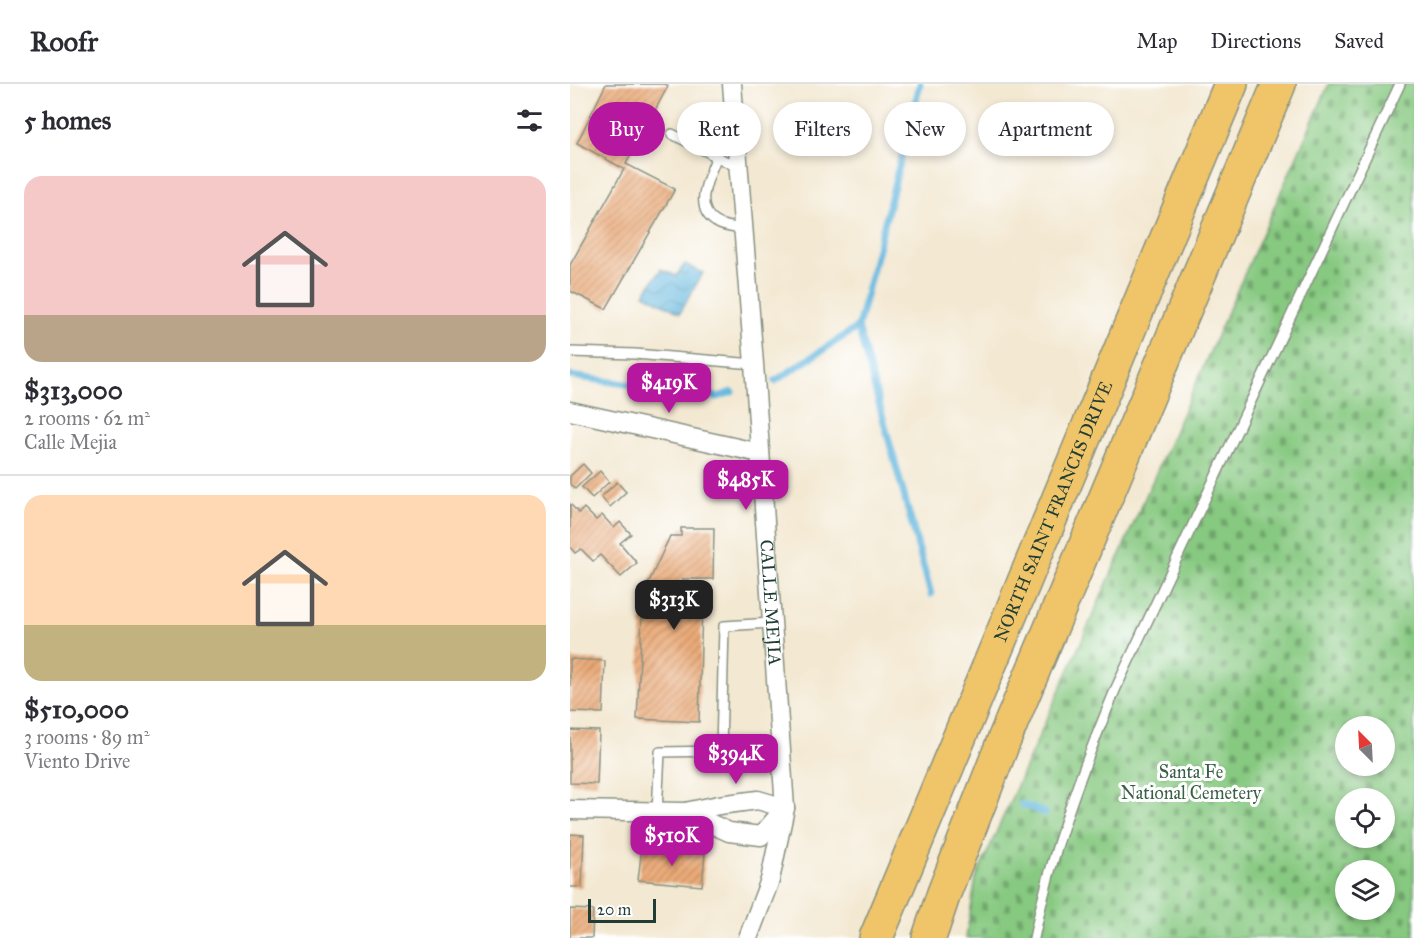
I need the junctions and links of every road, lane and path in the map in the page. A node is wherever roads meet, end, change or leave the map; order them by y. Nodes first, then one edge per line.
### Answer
1 (732, 84) edge
2 (1231, 84) edge
3 (1279, 84) edge
4 (1400, 84) edge
5 (672, 134) dead end
6 (677, 136) edge
7 (717, 156) joint
8 (739, 168) junction
9 (744, 230) junction
10 (570, 352) edge
11 (754, 364) junction
12 (570, 411) edge
13 (760, 453) junction
14 (771, 623) junction
15 (785, 808) junction
16 (570, 810) edge
17 (685, 812) junction
18 (657, 813) junction
19 (748, 938) edge
20 (876, 938) edge
21 (929, 938) edge
22 (1034, 938) edge

1 - 8 street, CALLE MEJIA
2 - 20 highway, NORTH SAINT FRANCIS DRIVE
3 - 21 highway
4 - 22 lane
5 - 6 lane
7 - 8 lane
7 - 9 lane
8 - 9 street, CALLE MEJIA
9 - 11 street, CALLE MEJIA
10 - 11 lane
11 - 13 street, CALLE MEJIA
12 - 13 street
13 - 14 street, CALLE MEJIA
14 - 15 street, CALLE MEJIA
14 - 18 lane
15 - 17 street
15 - 17 street
15 - 19 street, CALLE MEJIA
16 - 18 street
17 - 18 street

